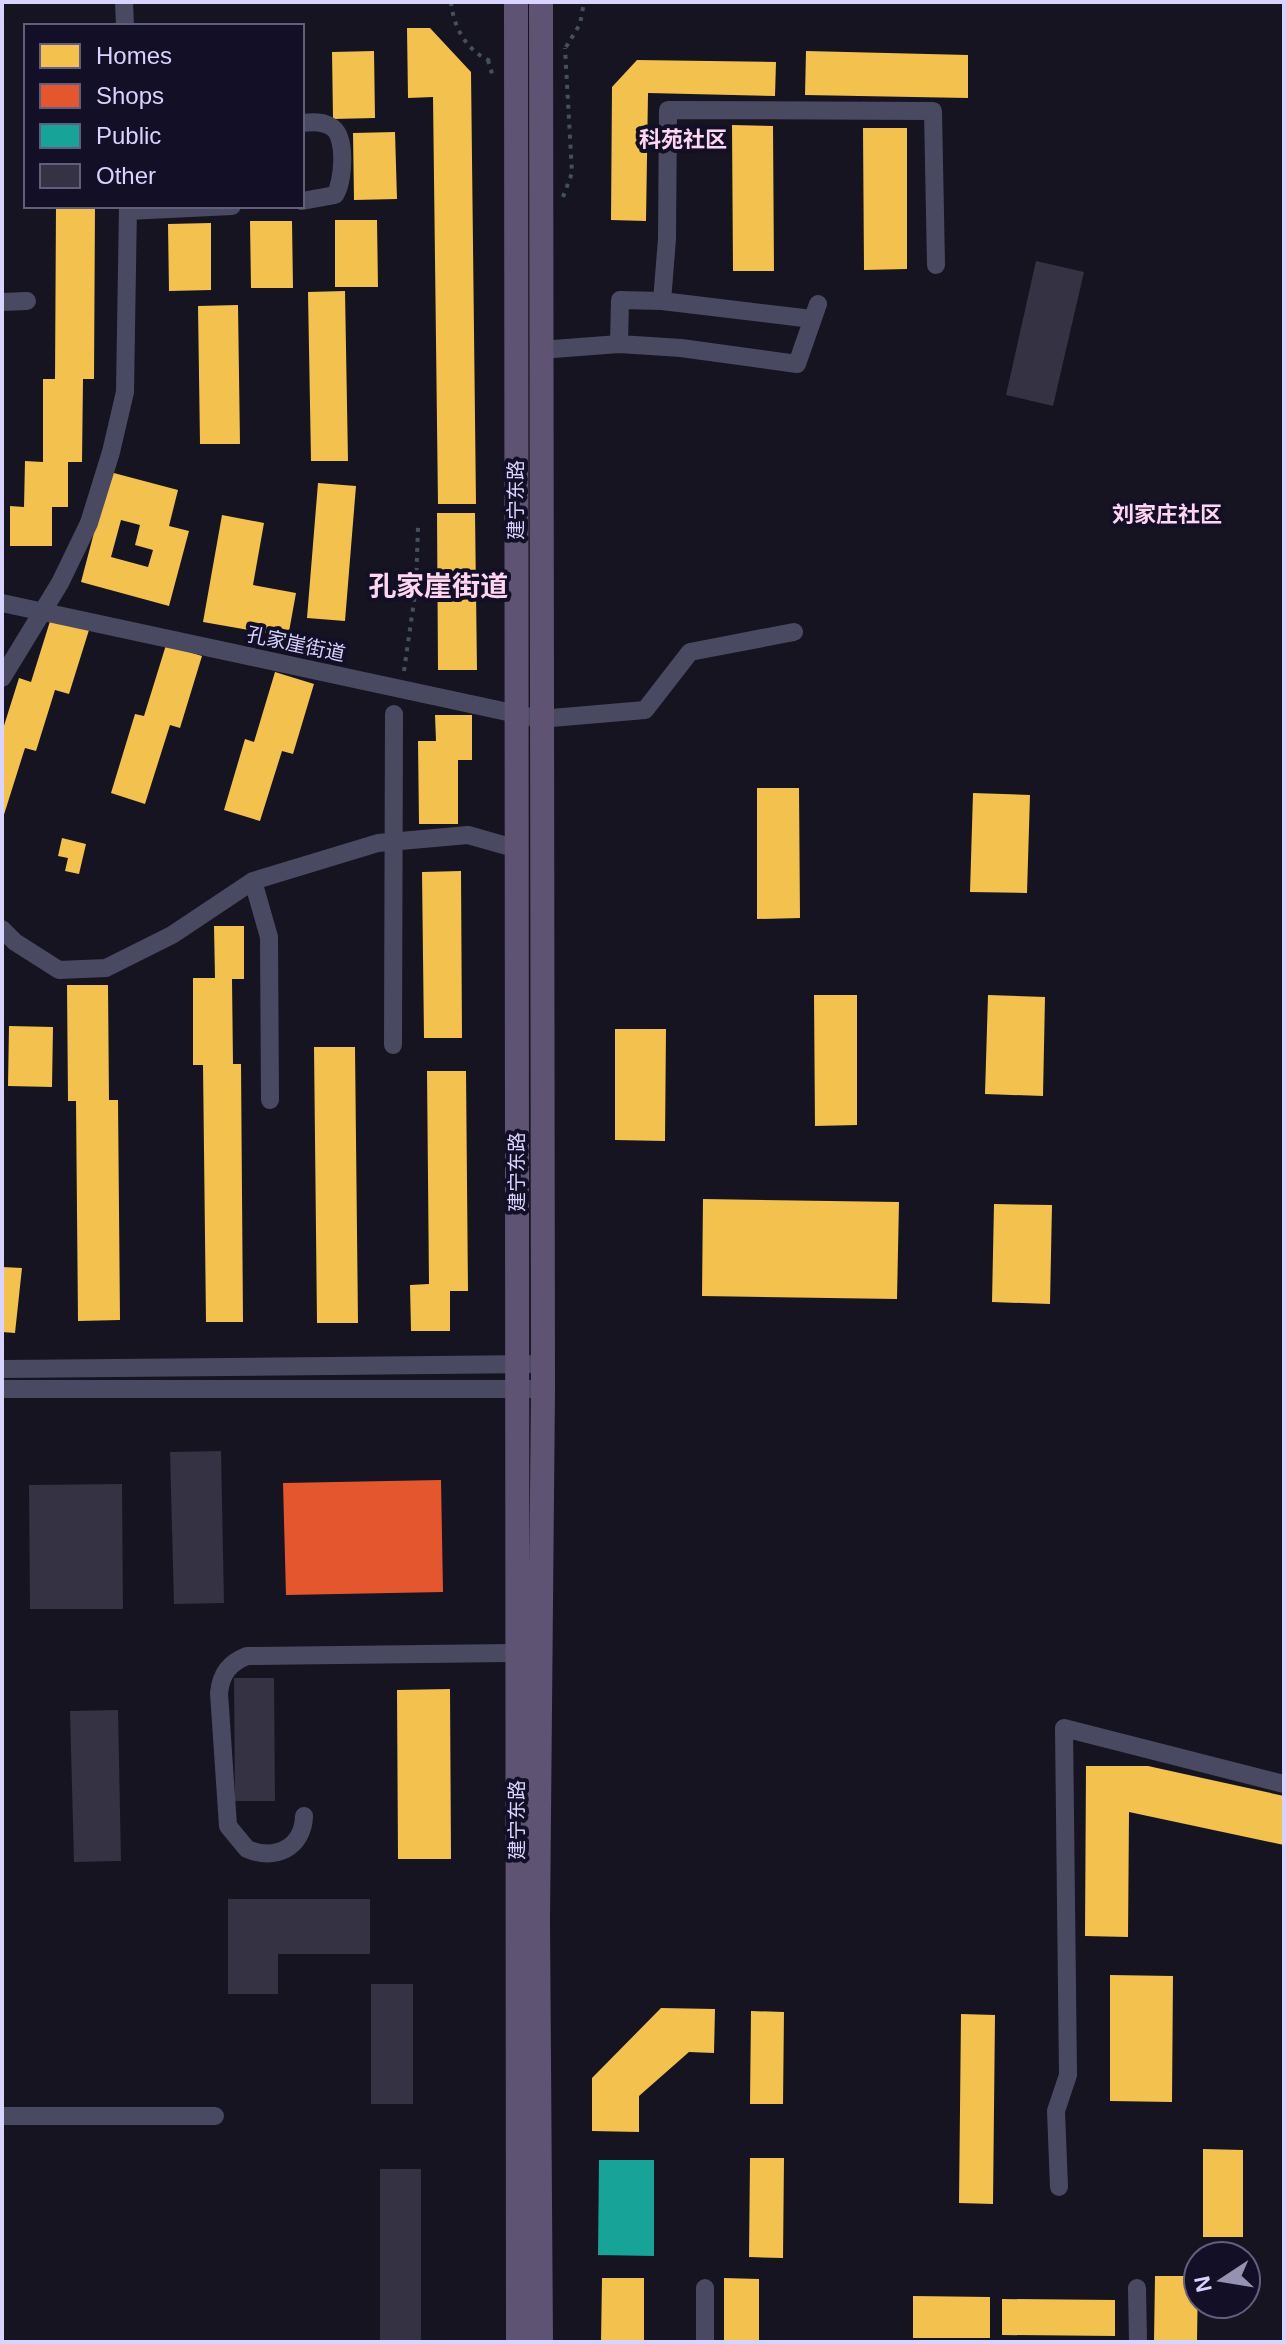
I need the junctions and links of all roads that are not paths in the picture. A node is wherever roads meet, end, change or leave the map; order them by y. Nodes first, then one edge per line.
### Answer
1 (124, 2) edge
2 (516, 2) edge
3 (541, 2) edge
4 (125, 24) edge
5 (304, 123) edge
6 (304, 201) edge
7 (128, 208) edge
8 (936, 265) dead end
9 (27, 301) dead end
10 (662, 301) junction
11 (2, 302) edge
12 (619, 344) junction
13 (540, 350) junction
14 (2, 603) edge
15 (43, 611) junction
16 (794, 632) dead end
17 (2, 678) edge
18 (394, 714) dead end
19 (528, 717) junction
20 (393, 842) junction
21 (514, 848) junction
22 (253, 881) junction
23 (2, 929) edge
24 (393, 1045) dead end
25 (270, 1100) dead end
26 (543, 1364) junction
27 (2, 1369) edge
28 (518, 1377) junction
29 (2, 1389) edge
30 (543, 1389) junction
31 (517, 1653) junction
32 (1284, 1784) edge
33 (304, 1816) dead end
34 (2, 2116) edge
35 (215, 2116) dead end
36 (1059, 2187) dead end
37 (705, 2288) dead end
38 (1137, 2288) dead end
39 (518, 2342) edge
40 (541, 2342) edge
41 (705, 2342) edge
42 (1138, 2342) edge

1 - 4 street
2 - 19 main road, 建宁东路
3 - 13 main road, 建宁东路
5 - 6 street
7 - 15 street
8 - 10 street
9 - 11 street
10 - 12 street
10 - 12 street
12 - 13 street
13 - 19 main road, 建宁东路
14 - 15 street, 孔家崖街道
15 - 17 street
15 - 19 street, 孔家崖街道
16 - 19 street, 孔家崖街道
18 - 20 street
19 - 21 main road, 建宁东路
19 - 26 main road, 建宁东路
20 - 21 street
20 - 22 street
20 - 24 street
21 - 28 main road, 建宁东路
22 - 23 street
22 - 25 street
26 - 28 street
26 - 30 main road, 建宁东路
27 - 28 street
28 - 29 street
28 - 30 street
28 - 31 main road, 建宁东路
30 - 40 main road, 建宁东路
31 - 33 street
31 - 39 main road, 建宁东路
32 - 36 street
34 - 35 street
37 - 41 street
38 - 42 street

